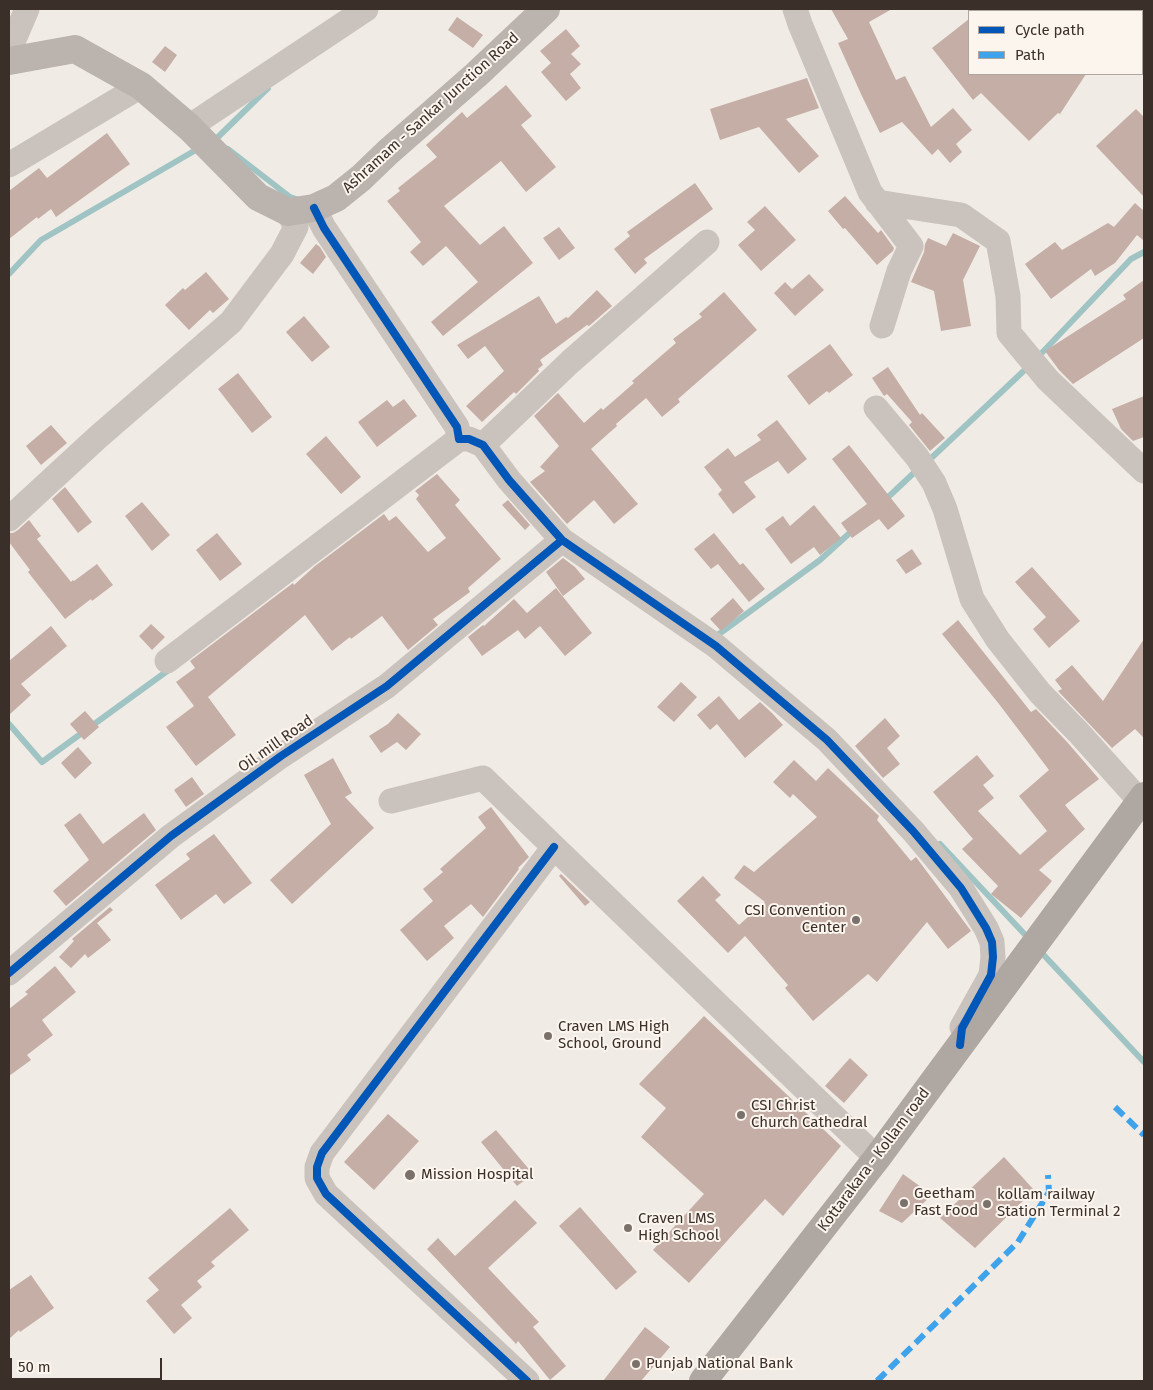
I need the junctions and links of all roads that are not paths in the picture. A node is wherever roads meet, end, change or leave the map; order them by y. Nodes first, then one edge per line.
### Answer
1 (27, 9) edge
2 (366, 9) edge
3 (544, 9) edge
4 (795, 9) edge
5 (9, 51) edge
6 (9, 61) edge
7 (141, 86) junction
8 (189, 127) junction
9 (9, 165) edge
10 (877, 202) junction
11 (301, 210) junction
12 (707, 242) dead end
13 (882, 326) dead end
14 (876, 408) dead end
15 (459, 439) junction
16 (483, 445) junction
17 (1144, 472) edge
18 (9, 519) edge
19 (562, 540) junction
20 (167, 661) dead end
21 (1142, 799) edge
22 (391, 801) dead end
23 (554, 847) junction
24 (9, 973) edge
25 (960, 1045) junction
26 (877, 1158) junction
27 (527, 1381) edge
28 (703, 1381) edge

1 - 5 street
2 - 8 street
3 - 11 street, Ashramam - Sankar Junction Road
4 - 10 street
6 - 7 street
7 - 8 street
7 - 9 street
8 - 11 street
10 - 13 street
10 - 17 street
11 - 15 street
11 - 18 street
12 - 16 street
14 - 21 street
15 - 16 street
15 - 20 street
16 - 19 street
19 - 24 street, Oil mill Road
19 - 25 street
21 - 25 main road, Kottarakara - Kollam road
22 - 23 street
23 - 26 street
23 - 27 street
25 - 26 main road, Kottarakara - Kollam road
26 - 28 main road, Kottarakara - Kollam road

